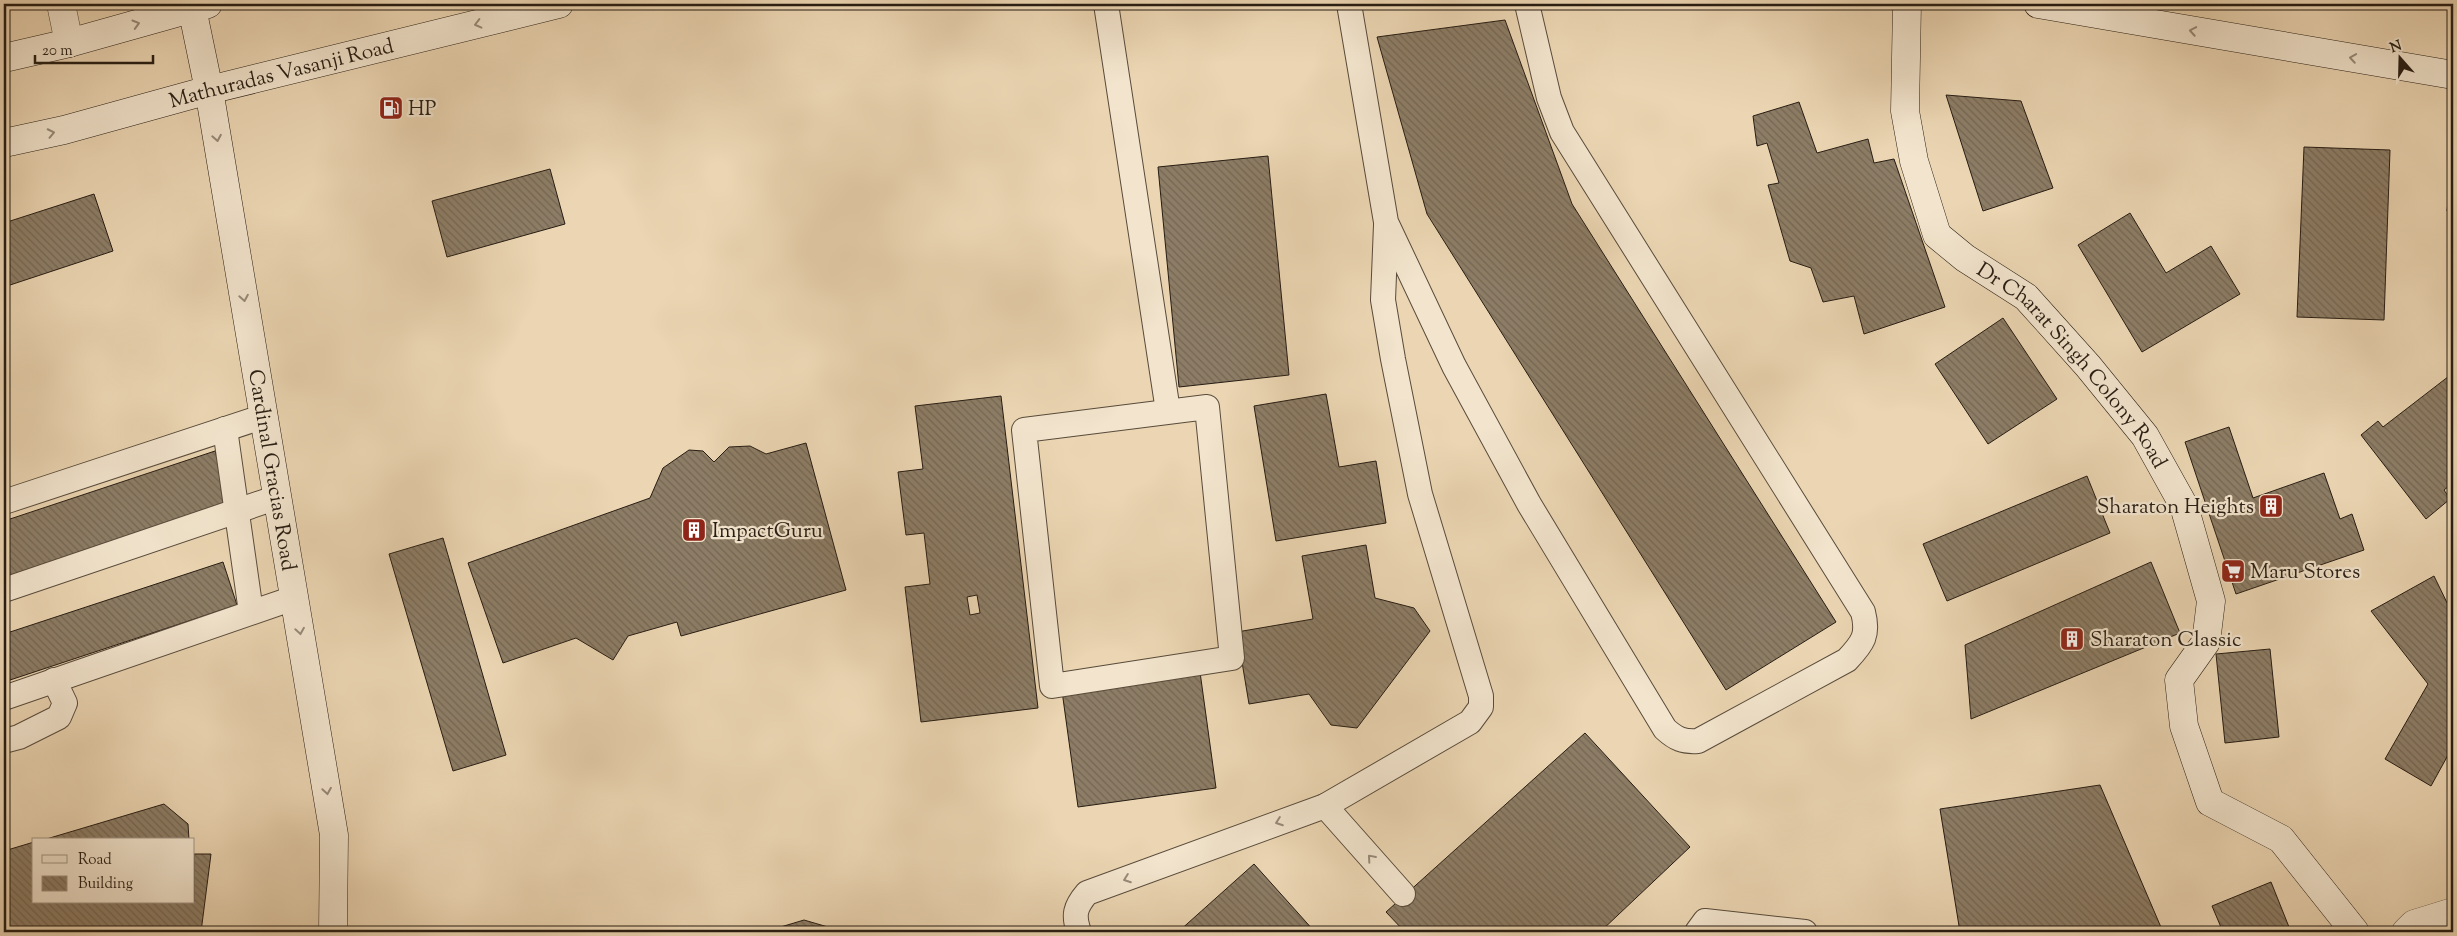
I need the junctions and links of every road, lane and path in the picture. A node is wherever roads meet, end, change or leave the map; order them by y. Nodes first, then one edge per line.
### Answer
1 (61, 4) edge
2 (559, 4) edge
3 (1106, 4) edge
4 (1349, 4) edge
5 (1527, 4) edge
6 (1907, 4) edge
7 (2038, 4) edge
8 (200, 6) edge
9 (68, 43) junction
10 (4, 58) edge
11 (2453, 74) edge
12 (209, 90) junction
13 (4, 143) edge
14 (1386, 222) junction
15 (1168, 411) junction
16 (265, 416) junction
17 (225, 428) junction
18 (278, 497) junction
19 (4, 502) edge
20 (238, 511) junction
21 (4, 590) edge
22 (294, 598) junction
23 (251, 612) junction
24 (54, 680) junction
25 (4, 698) edge
26 (4, 741) edge
27 (1325, 806) junction
28 (1403, 894) dead end
29 (2453, 912) edge
30 (333, 932) edge
31 (1080, 932) edge
32 (1697, 932) edge
33 (1805, 932) edge
34 (2355, 932) edge
35 (2406, 932) edge

1 - 9 street
2 -> 12 street, Mathuradas Vasanji Road
3 - 15 lane
4 - 14 lane
5 - 14 lane
6 - 34 street, Dr Charat Singh Colony Road
11 -> 7 street
9 -> 8 street
8 - 12 street, Cardinal Gracias Road
9 - 10 street
13 -> 12 street, Mathuradas Vasanji Road
12 -> 16 street, Cardinal Gracias Road
14 - 27 lane
15 - 15 lane
16 - 17 lane
16 - 18 street, Cardinal Gracias Road
17 - 19 lane
17 - 20 lane
18 - 20 lane
18 - 22 street, Cardinal Gracias Road
20 - 21 lane
20 - 23 lane
22 - 23 lane
22 -> 30 street, Cardinal Gracias Road
23 - 24 lane
24 - 25 lane
24 - 26 lane
28 -> 27 lane
27 -> 31 lane
29 - 35 street
32 - 33 lane

